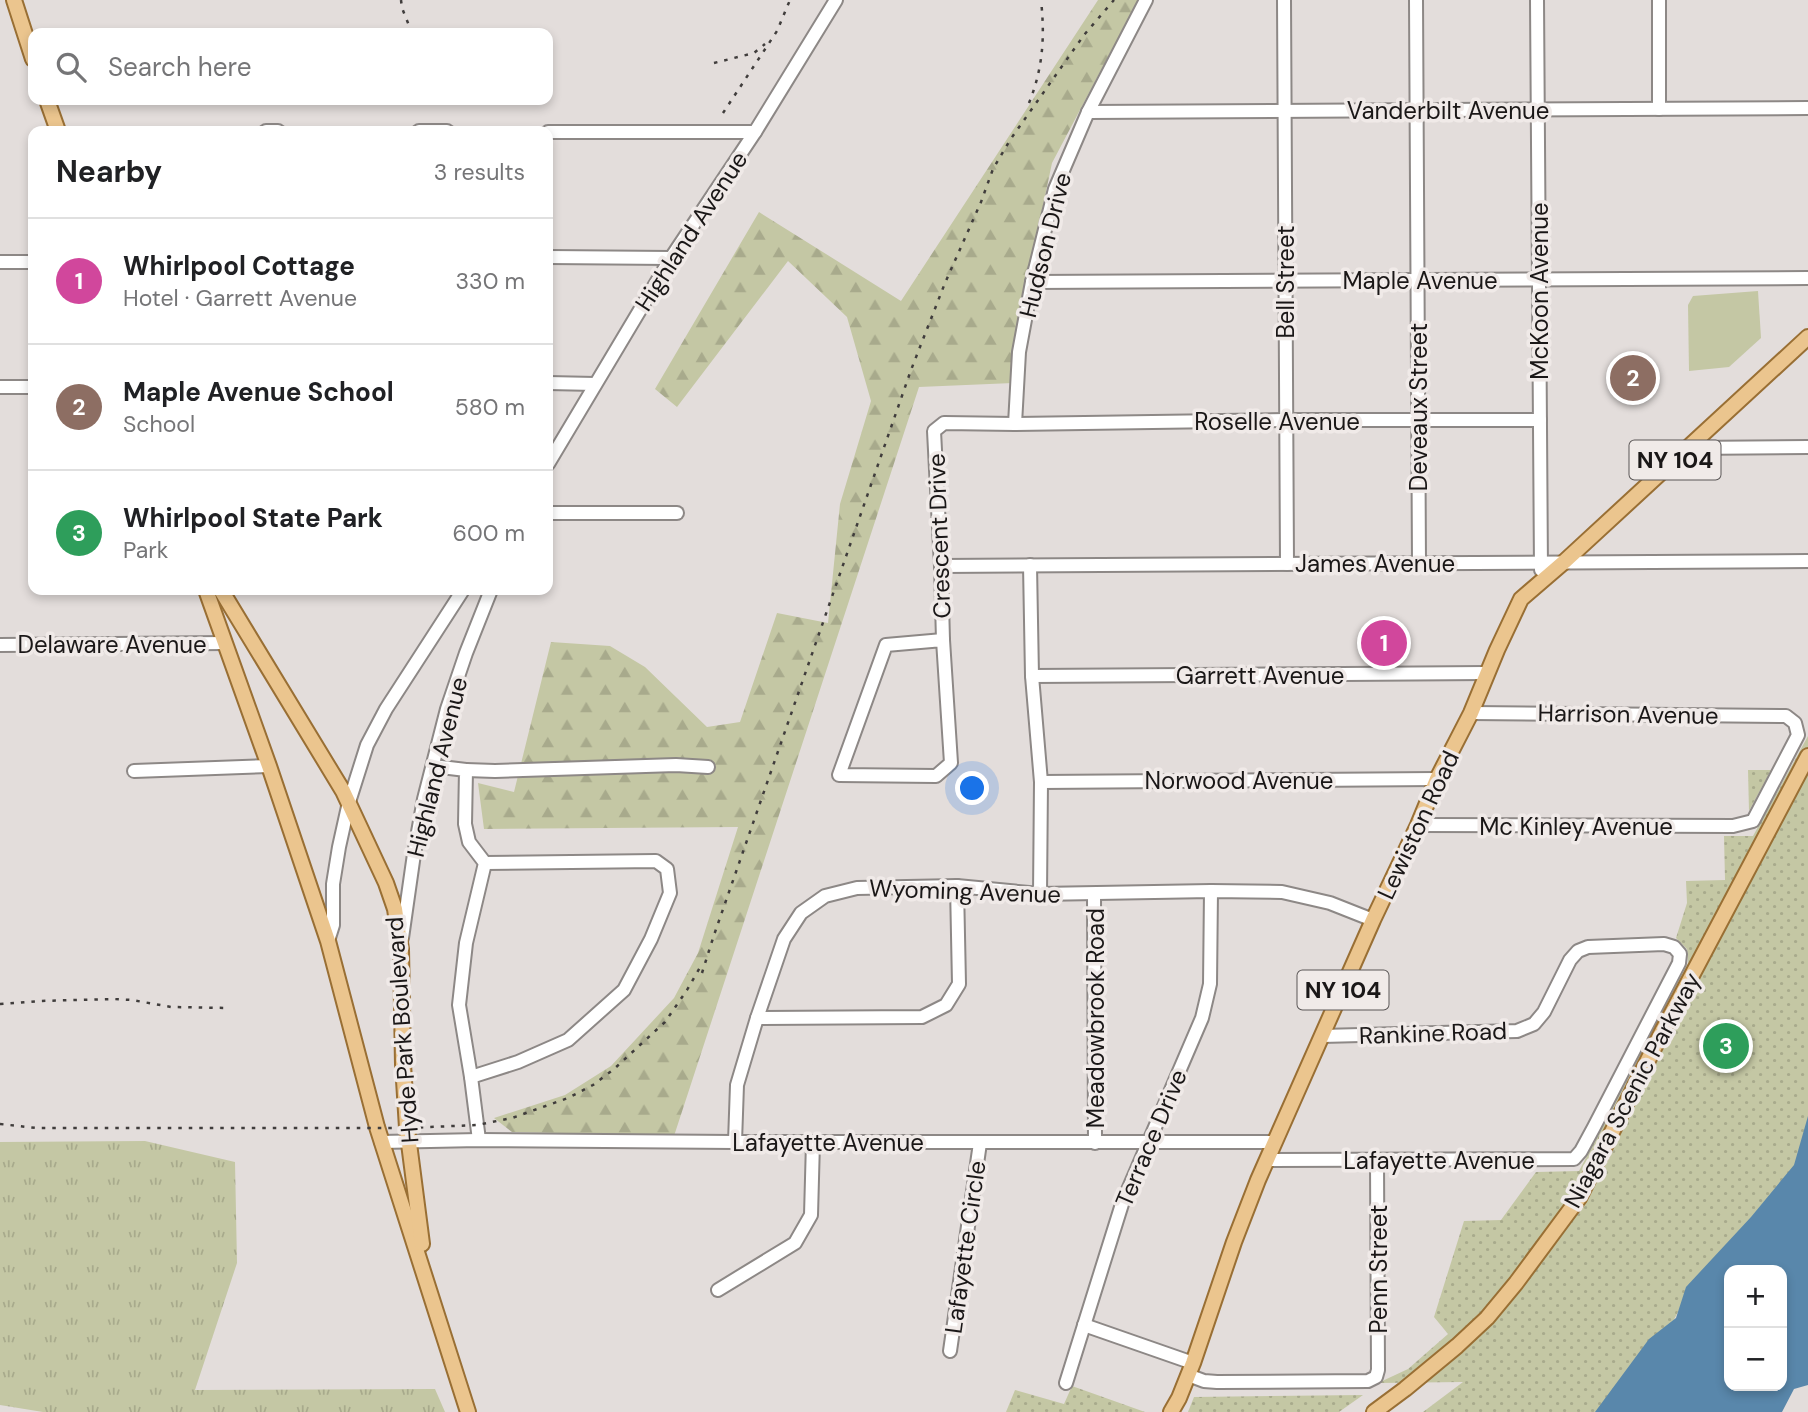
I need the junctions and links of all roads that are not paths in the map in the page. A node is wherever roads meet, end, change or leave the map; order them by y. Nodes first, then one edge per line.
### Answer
1 (13, 0) edge
2 (836, 0) edge
3 (1146, 0) edge
4 (1284, 0) edge
5 (1416, 0) edge
6 (1537, 0) edge
7 (1659, 0) edge
8 (28, 44) edge
9 (49, 105) edge
10 (1808, 108) edge
11 (1659, 109) junction
12 (1417, 110) junction
13 (1538, 110) junction
14 (1284, 111) junction
15 (1088, 112) junction
16 (56, 126) edge
17 (553, 132) edge
18 (755, 132) junction
19 (553, 257) edge
20 (671, 258) junction
21 (0, 262) edge
22 (28, 262) edge
23 (1808, 278) edge
24 (1539, 279) junction
25 (1418, 280) junction
26 (1285, 281) junction
27 (1032, 282) junction
28 (1808, 337) edge
29 (553, 383) edge
30 (595, 384) junction
31 (0, 387) edge
32 (28, 387) edge
33 (1540, 419) junction
34 (1286, 420) junction
35 (1418, 421) junction
36 (1015, 424) junction
37 (1808, 447) edge
38 (1687, 448) junction
39 (553, 455) edge
40 (553, 513) edge
41 (677, 513) dead end
42 (1808, 561) edge
43 (1541, 562) junction
44 (1564, 562) junction
45 (1419, 563) junction
46 (1287, 564) junction
47 (1030, 565) junction
48 (941, 566) junction
49 (1541, 582) junction
50 (208, 595) edge
51 (224, 595) edge
52 (460, 595) edge
53 (489, 595) edge
54 (943, 640) junction
55 (225, 643) junction
56 (0, 645) edge
57 (1487, 673) junction
58 (1032, 676) junction
59 (1471, 713) junction
60 (1808, 756) edge
61 (269, 766) junction
62 (433, 766) junction
63 (708, 767) dead end
64 (466, 770) junction
65 (134, 771) dead end
66 (1437, 779) junction
67 (1041, 782) junction
68 (349, 802) junction
69 (1418, 825) junction
70 (1733, 826) joint
71 (485, 863) junction
72 (957, 886) junction
73 (1211, 891) junction
74 (1040, 894) junction
75 (1094, 894) junction
76 (1373, 920) junction
77 (328, 941) junction
78 (401, 949) junction
79 (757, 1018) junction
80 (1322, 1036) junction
81 (471, 1077) junction
82 (1594, 1127) joint
83 (478, 1140) junction
84 (382, 1142) junction
85 (408, 1142) junction
86 (735, 1142) junction
87 (813, 1142) junction
88 (1148, 1142) junction
89 (1275, 1142) junction
90 (980, 1143) junction
91 (1095, 1143) junction
92 (1267, 1160) junction
93 (1377, 1161) junction
94 (718, 1290) dead end
95 (433, 1303) junction
96 (1084, 1325) junction
97 (950, 1351) dead end
98 (1190, 1369) junction
99 (1066, 1382) dead end
100 (468, 1412) edge
101 (1171, 1412) edge
102 (1374, 1412) edge

1 - 8 main road
2 - 18 street, Highland Avenue
3 - 15 street, Hudson Drive
4 - 14 street, Bell Street
5 - 12 street, Deveaux Street
6 - 13 street, McKoon Avenue
7 - 11 street
9 - 16 main road
10 - 11 street, Vanderbilt Avenue
11 - 13 street, Vanderbilt Avenue
12 - 13 street, Vanderbilt Avenue
12 - 14 street, Vanderbilt Avenue
12 - 25 street, Deveaux Street
13 - 24 street, McKoon Avenue
14 - 15 street, Vanderbilt Avenue
14 - 26 street, Bell Street
15 - 27 street, Hudson Drive
17 - 18 street
18 - 20 street, Highland Avenue
19 - 20 street
20 - 30 street, Highland Avenue
21 - 22 street
23 - 24 street, Maple Avenue
24 - 25 street, Maple Avenue
24 - 33 street, McKoon Avenue
25 - 26 street, Maple Avenue
25 - 35 street, Deveaux Street
26 - 27 street, Maple Avenue
26 - 34 street, Bell Street
27 - 36 street, Hudson Drive
28 - 38 main road, Lewiston Road / NY 104
29 - 30 street
30 - 39 street, Highland Avenue
31 - 32 street
33 - 35 street, Roselle Avenue
33 - 43 street, McKoon Avenue
34 - 35 street, Roselle Avenue
34 - 36 street, Roselle Avenue
34 - 46 street, Bell Street
35 - 45 street, Deveaux Street
36 - 48 street, Crescent Drive
37 - 38 street
38 - 44 main road, Lewiston Road / NY 104
40 - 41 street
42 - 44 street, James Avenue
43 - 44 street, James Avenue
43 - 45 street, James Avenue
43 - 49 street, McKoon Avenue
44 - 49 main road, Lewiston Road / NY 104
45 - 46 street, James Avenue
46 - 47 street, James Avenue
47 - 48 street, James Avenue
47 - 58 street
48 - 54 street, Crescent Drive
49 - 57 main road, Lewiston Road / NY 104
50 - 55 main road, Hyde Park Boulevard
51 - 68 main road, Hyde Park Boulevard
52 - 68 street, Highland Avenue
53 - 62 street, Highland Avenue
54 - 54 street, Crescent Drive
55 - 56 street, Delaware Avenue
55 - 61 main road, Hyde Park Boulevard
57 - 58 street, Garrett Avenue
57 - 59 main road, Lewiston Road / NY 104
58 - 67 street
59 - 66 main road, Lewiston Road / NY 104
59 - 70 street, Harrison Avenue
60 - 102 main road, Niagara Scenic Parkway
61 - 65 street
61 - 77 main road, Hyde Park Boulevard
62 - 64 street
62 - 78 street, Highland Avenue
63 - 64 street
64 - 71 street
66 - 67 street, Norwood Avenue
66 - 69 main road, Lewiston Road / NY 104
67 - 74 street
68 - 77 street, Highland Avenue
68 - 78 main road, Hyde Park Boulevard
69 - 70 street, Mc Kinley Avenue
69 - 76 main road, Lewiston Road / NY 104
71 - 81 street
71 - 81 street
72 - 74 street, Wyoming Avenue
72 - 79 street, Wyoming Avenue
72 - 79 street
73 - 75 street, Wyoming Avenue
73 - 76 street, Wyoming Avenue
73 - 88 street, Terrace Drive
74 - 75 street, Wyoming Avenue
75 - 91 street, Meadowbrook Road
76 - 80 main road, Lewiston Road / NY 104
77 - 84 main road, Hyde Park Boulevard
78 - 85 main road, Hyde Park Boulevard
79 - 86 street, Wyoming Avenue
80 - 82 street, Rankine Road
80 - 89 main road, Lewiston Road / NY 104
81 - 83 street
82 - 93 street, Lafayette Avenue
83 - 85 street, Lafayette Avenue
83 - 86 street, Lafayette Avenue
84 - 85 street, Lafayette Avenue
84 - 95 main road, Hyde Park Boulevard
85 - 95 main road, Hyde Park Boulevard
86 - 87 street, Lafayette Avenue
87 - 90 street, Lafayette Avenue
87 - 94 street
88 - 89 street, Lafayette Avenue
88 - 91 street, Lafayette Avenue
88 - 96 street, Terrace Drive
89 - 92 main road, Lewiston Road / NY 104
90 - 91 street, Lafayette Avenue
90 - 97 street, Lafayette Circle
92 - 93 street, Lafayette Avenue
92 - 98 main road, Lewiston Road / NY 104
93 - 98 street, Penn Street
95 - 100 main road, Hyde Park Boulevard
96 - 98 street
96 - 99 street, Terrace Drive
98 - 101 main road, Lewiston Road / NY 104

